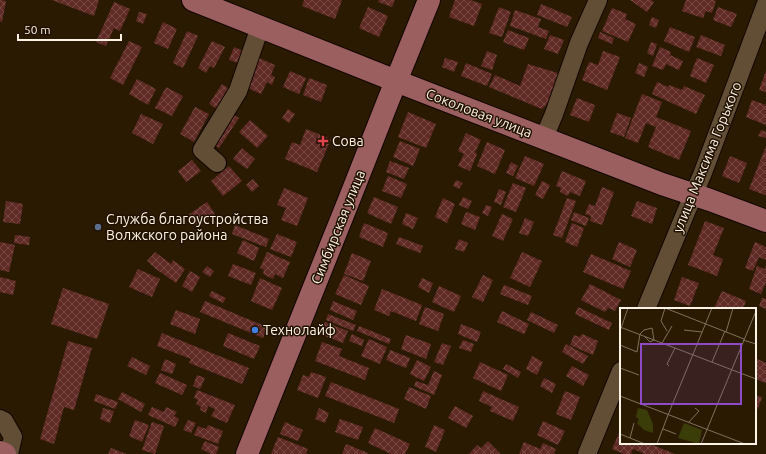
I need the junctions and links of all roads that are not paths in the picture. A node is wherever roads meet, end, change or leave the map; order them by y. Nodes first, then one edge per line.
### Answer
1 (193, 0) edge
2 (429, 0) edge
3 (598, 0) edge
4 (766, 4) edge
5 (260, 27) junction
6 (396, 81) junction
7 (544, 138) junction
8 (217, 164) dead end
9 (694, 195) junction
10 (766, 221) edge
11 (646, 308) edge
12 (620, 373) edge
13 (0, 419) edge
14 (0, 452) edge
15 (5, 454) edge
16 (9, 454) edge
17 (247, 454) edge
18 (587, 454) edge

1 - 5 main road, Соколовая улица
2 - 6 main road, Симбирская улица
3 - 7 street
4 - 9 street, улица Максима Горького
5 - 6 main road, Соколовая улица
5 - 8 street
6 - 7 main road, Соколовая улица
6 - 17 main road, Симбирская улица
7 - 9 main road, Соколовая улица
9 - 10 main road, Соколовая улица
9 - 11 street, улица Максима Горького
12 - 18 street
13 - 16 street
14 - 15 main road

